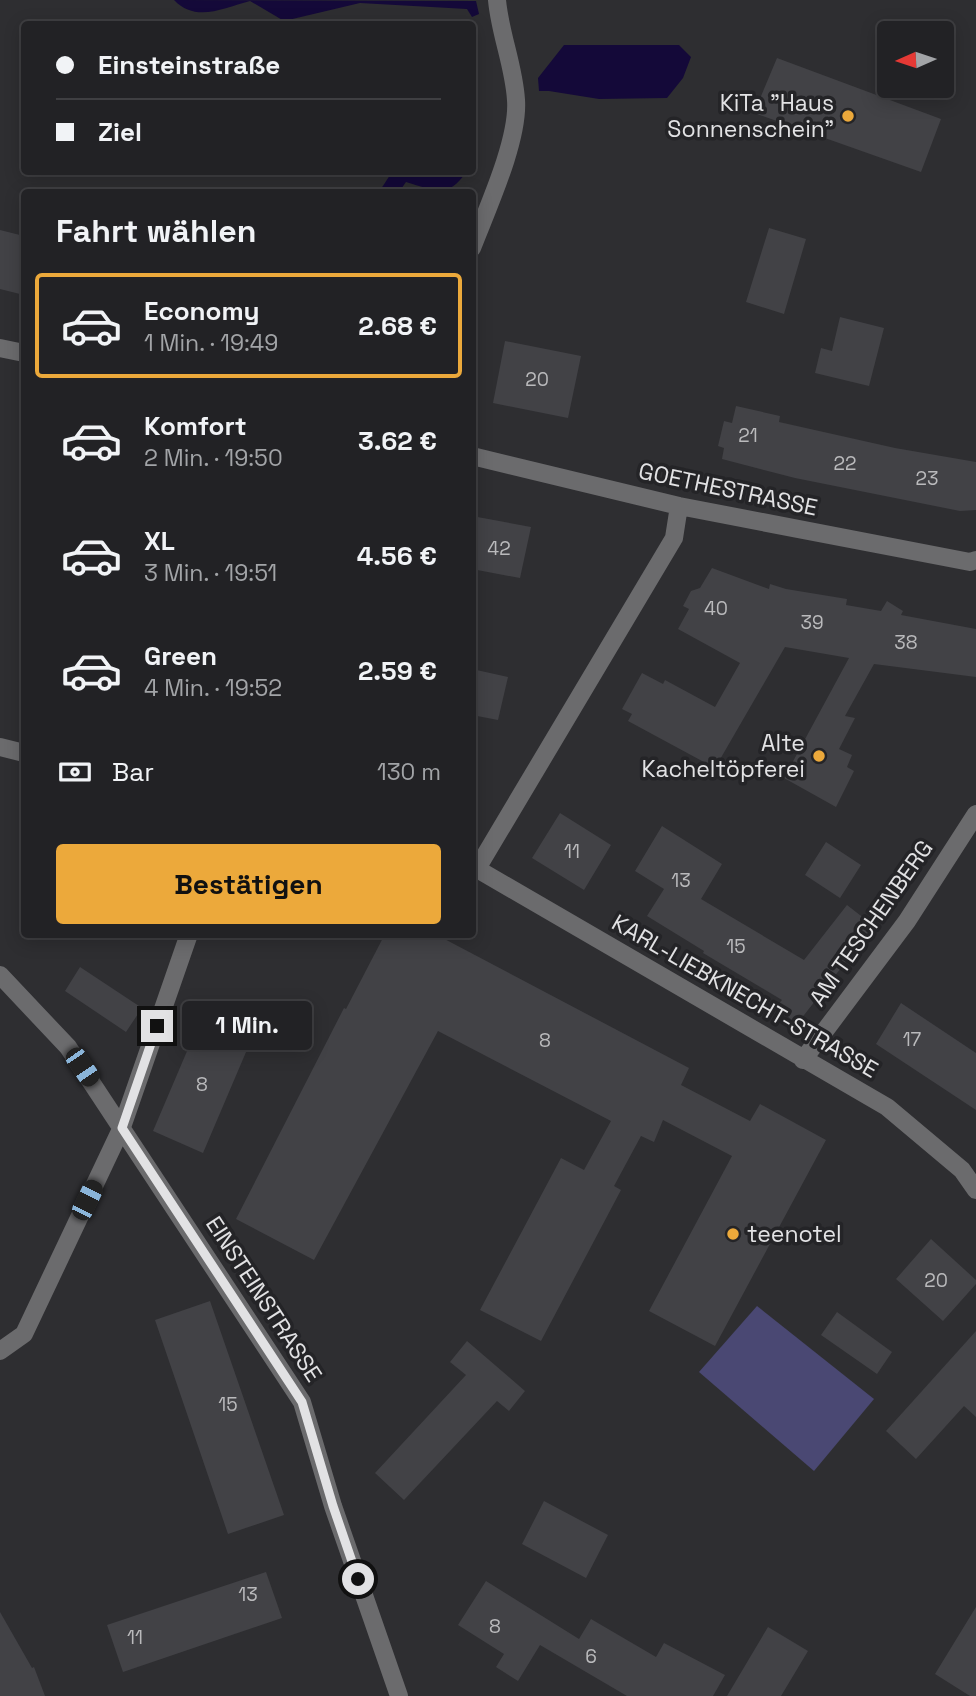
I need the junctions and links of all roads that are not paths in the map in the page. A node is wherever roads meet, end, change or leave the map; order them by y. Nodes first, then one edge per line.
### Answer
1 (497, 0) edge
2 (476, 237) edge
3 (0, 348) edge
4 (21, 353) edge
5 (476, 457) edge
6 (679, 506) junction
7 (976, 560) edge
8 (0, 747) edge
9 (21, 752) edge
10 (976, 814) edge
11 (476, 864) edge
12 (476, 867) edge
13 (188, 938) edge
14 (0, 975) edge
15 (803, 1059) junction
16 (122, 1128) junction
17 (976, 1190) edge
18 (0, 1351) edge
19 (399, 1696) edge

1 - 2 street
3 - 4 street
5 - 6 street, GOETHESTRASSE
6 - 7 street, GOETHESTRASSE
6 - 11 street
8 - 9 street
10 - 15 street, AM TESCHENBERG
12 - 15 street, KARL-LIEBKNECHT-STRASSE
13 - 16 street
14 - 16 street, EINSTEINSTRASSE
15 - 17 street, KARL-LIEBKNECHT-STRASSE
16 - 18 street
16 - 19 street, EINSTEINSTRASSE

